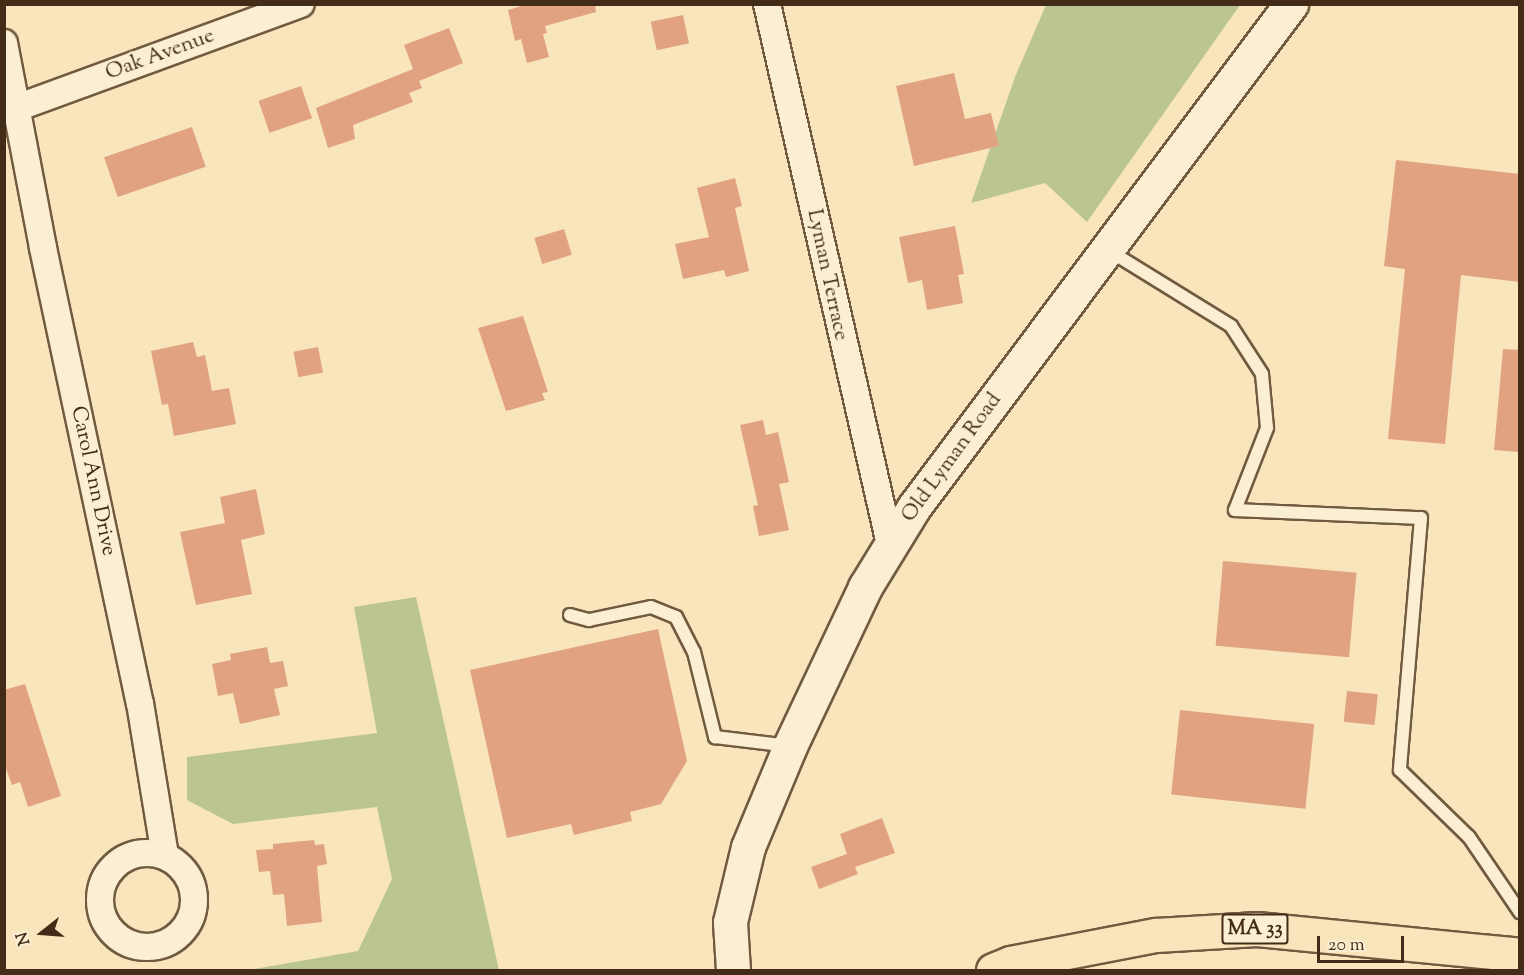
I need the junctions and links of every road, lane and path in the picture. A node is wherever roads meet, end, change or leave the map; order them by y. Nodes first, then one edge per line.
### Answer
1 (300, 4) edge
2 (767, 4) edge
3 (1291, 4) edge
4 (4, 43) edge
5 (19, 107) junction
6 (1107, 250) junction
7 (890, 544) junction
8 (570, 615) dead end
9 (790, 746) junction
10 (165, 856) dead end
11 (1520, 912) edge
12 (1520, 955) edge
13 (733, 970) edge
14 (993, 970) edge

1 - 5 street, Oak Avenue
2 - 7 street, Lyman Terrace
3 - 6 main road, Old Lyman Road
4 - 5 street, Carol Ann Drive
5 - 10 street, Carol Ann Drive
6 - 7 main road, Old Lyman Road
6 - 11 lane
7 - 9 main road, Old Lyman Road
8 - 9 lane
9 - 13 main road, Old Lyman Road
12 - 14 main road, MA 33

